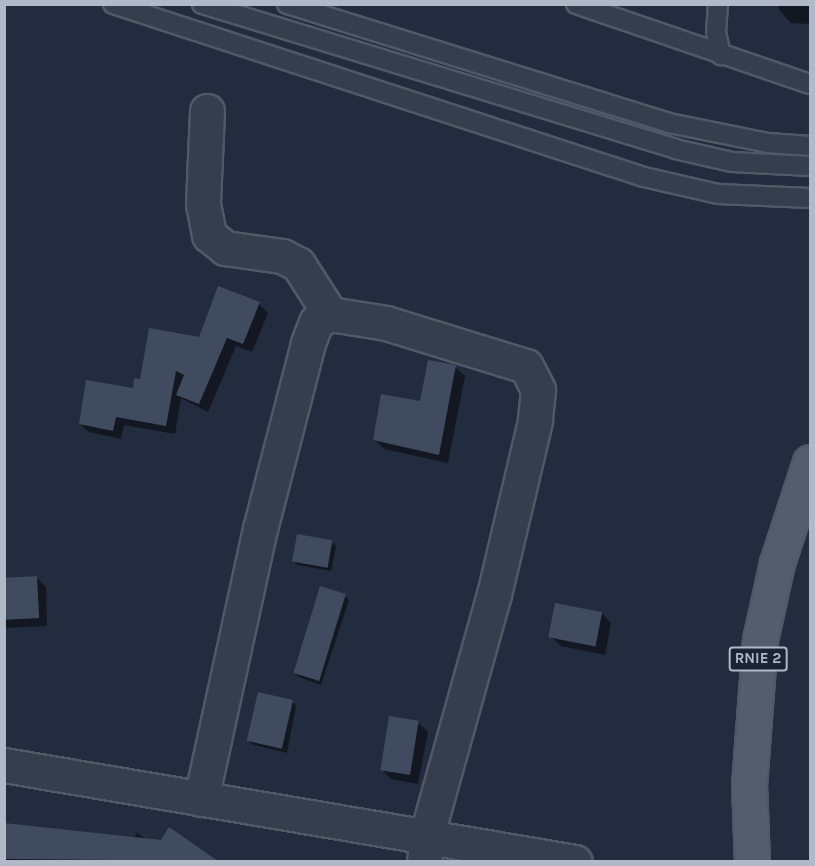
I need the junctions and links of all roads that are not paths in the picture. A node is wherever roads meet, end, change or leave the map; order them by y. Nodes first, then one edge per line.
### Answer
1 (113, 4) edge
2 (202, 4) edge
3 (287, 4) edge
4 (576, 4) edge
5 (718, 4) edge
6 (721, 55) junction
7 (810, 84) edge
8 (207, 111) dead end
9 (810, 146) edge
10 (810, 166) edge
11 (810, 198) edge
12 (330, 314) junction
13 (810, 462) edge
14 (4, 765) edge
15 (201, 799) junction
16 (426, 848) edge
17 (575, 861) edge
18 (753, 861) edge

1 - 11 lane
2 - 10 lane
3 - 9 lane
4 - 6 lane
5 - 6 lane
6 - 7 lane
8 - 12 street
12 - 15 street
12 - 16 street
13 - 18 main road, RNIE 2
14 - 15 street
15 - 16 street
16 - 17 street

